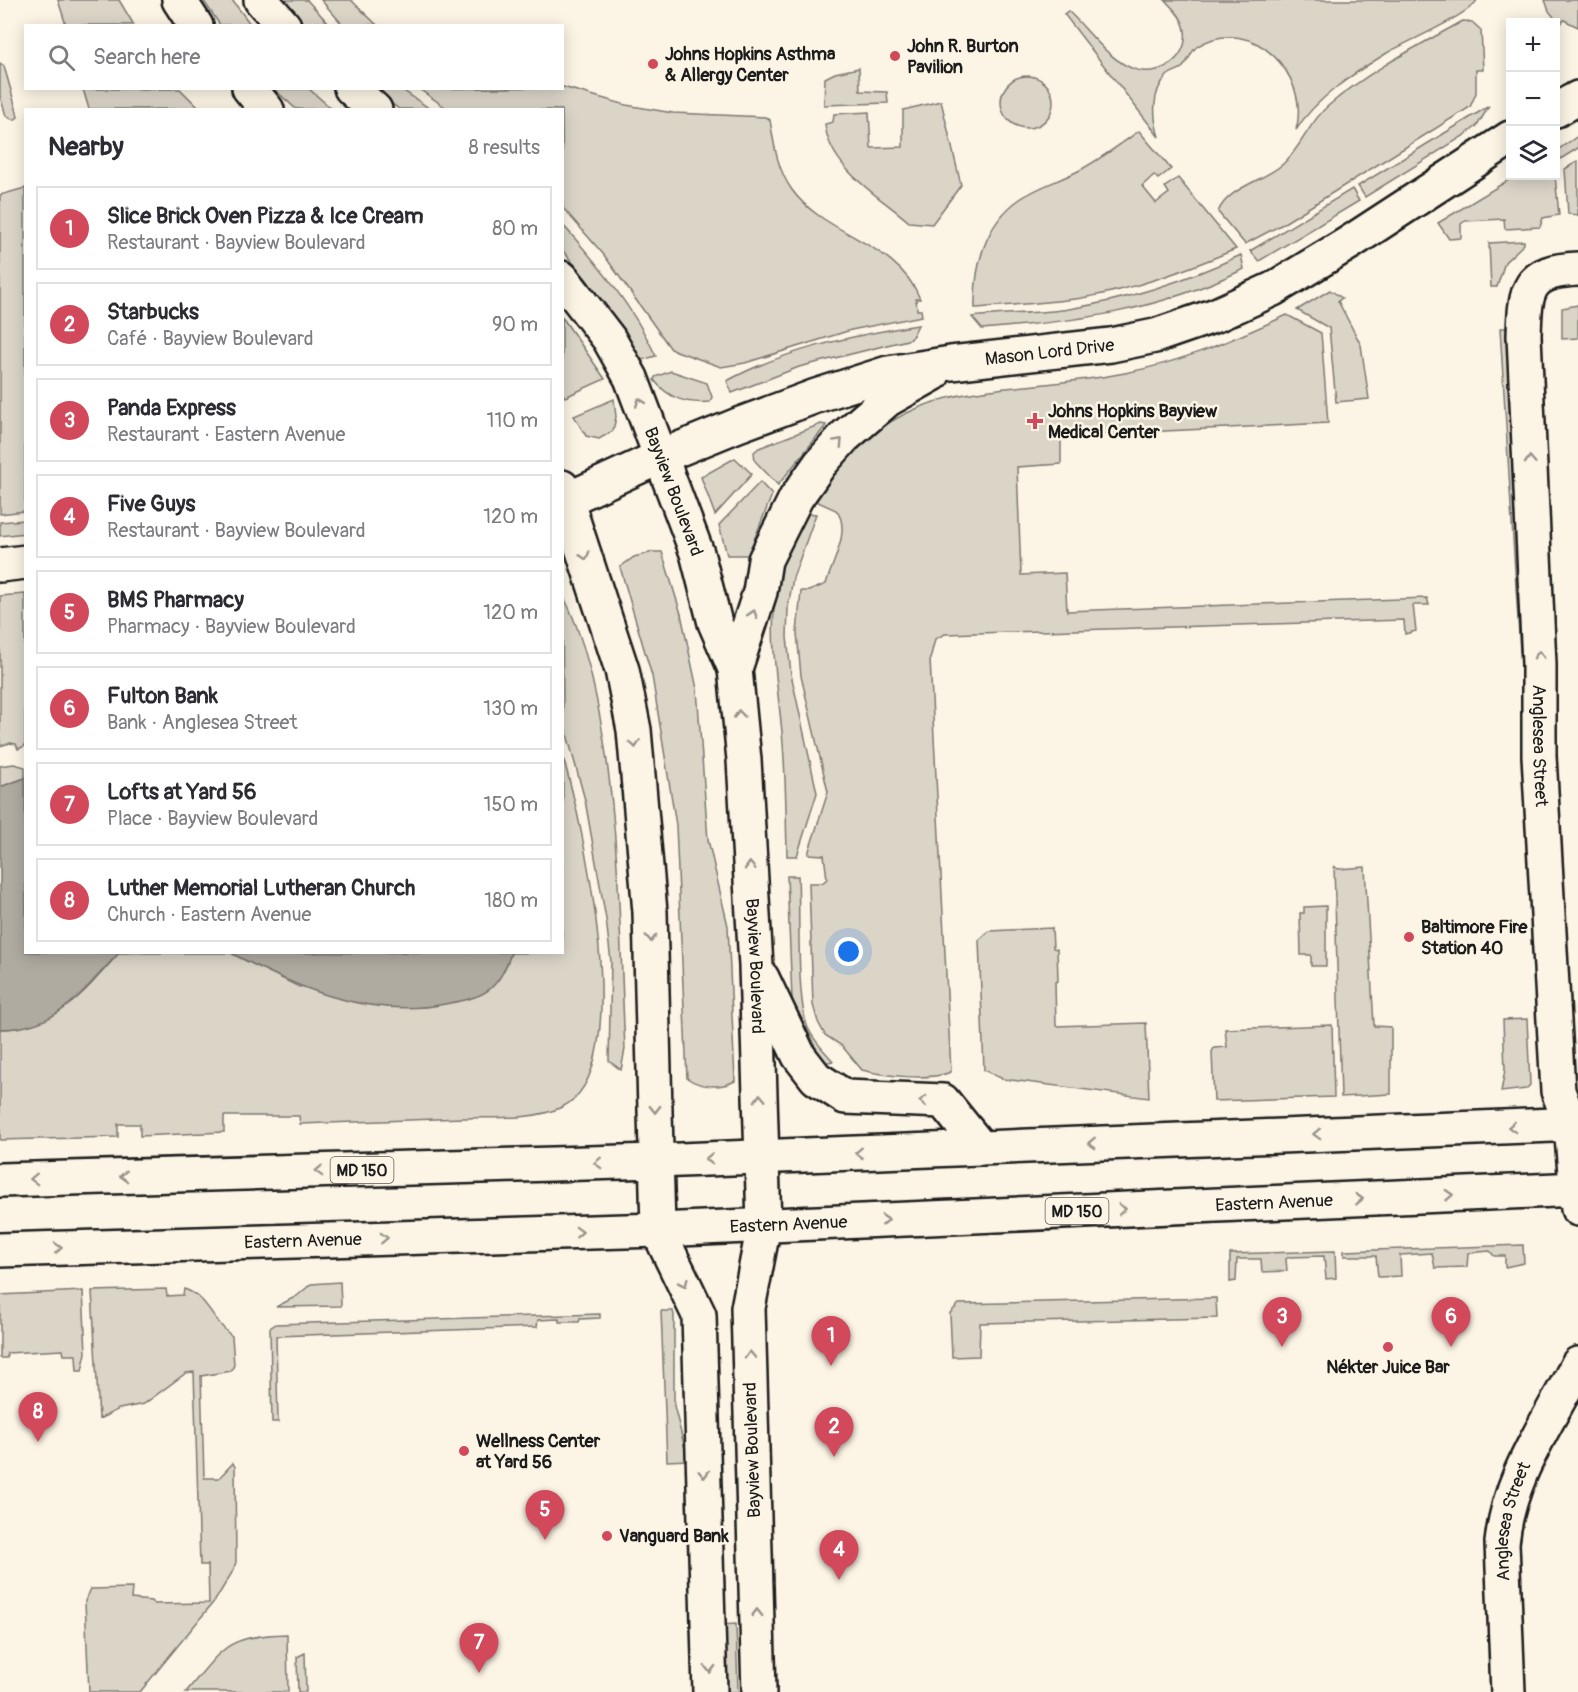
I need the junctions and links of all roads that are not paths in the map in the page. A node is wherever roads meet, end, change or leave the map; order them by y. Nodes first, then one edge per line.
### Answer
1 (179, 0) edge
2 (261, 0) edge
3 (195, 24) edge
4 (282, 24) edge
5 (251, 90) edge
6 (353, 90) edge
7 (1578, 98) edge
8 (265, 108) edge
9 (373, 108) edge
10 (1560, 108) edge
11 (1506, 141) edge
12 (1578, 269) edge
13 (564, 281) edge
14 (951, 363) junction
15 (662, 456) junction
16 (564, 497) edge
17 (24, 562) edge
18 (0, 565) edge
19 (735, 669) junction
20 (756, 966) junction
21 (1574, 1124) edge
22 (981, 1148) junction
23 (762, 1156) junction
24 (656, 1161) junction
25 (0, 1180) edge
26 (1577, 1196) edge
27 (764, 1225) junction
28 (658, 1230) junction
29 (0, 1250) edge
30 (1578, 1364) edge
31 (711, 1692) edge
32 (759, 1692) edge
33 (1508, 1692) edge

1 - 3 street
2 - 4 street
5 - 8 street
6 - 9 street
7 - 10 street
11 - 14 street, Mason Lord Drive
21 -> 12 street, Anglesea Street
15 -> 13 street, Bayview Boulevard
14 - 15 street, Mason Lord Drive
19 -> 14 street
15 - 16 street, Mason Lord Drive
15 - 19 street, Bayview Boulevard
16 -> 24 street
17 - 18 street
20 -> 19 street, Bayview Boulevard
22 -> 20 street
23 -> 20 street, Bayview Boulevard
21 -> 22 street, MD 150
21 - 26 street, Anglesea Street
22 -> 23 street, MD 150
23 -> 24 street, MD 150
23 - 27 street, Bayview Boulevard
24 -> 25 street, MD 150
24 - 28 street
27 -> 26 street, Eastern Avenue / MD 150
27 - 28 street, Eastern Avenue / MD 150
32 -> 27 street, Bayview Boulevard
29 -> 28 street, Eastern Avenue / MD 150
28 -> 31 street
30 - 33 street, Anglesea Street

